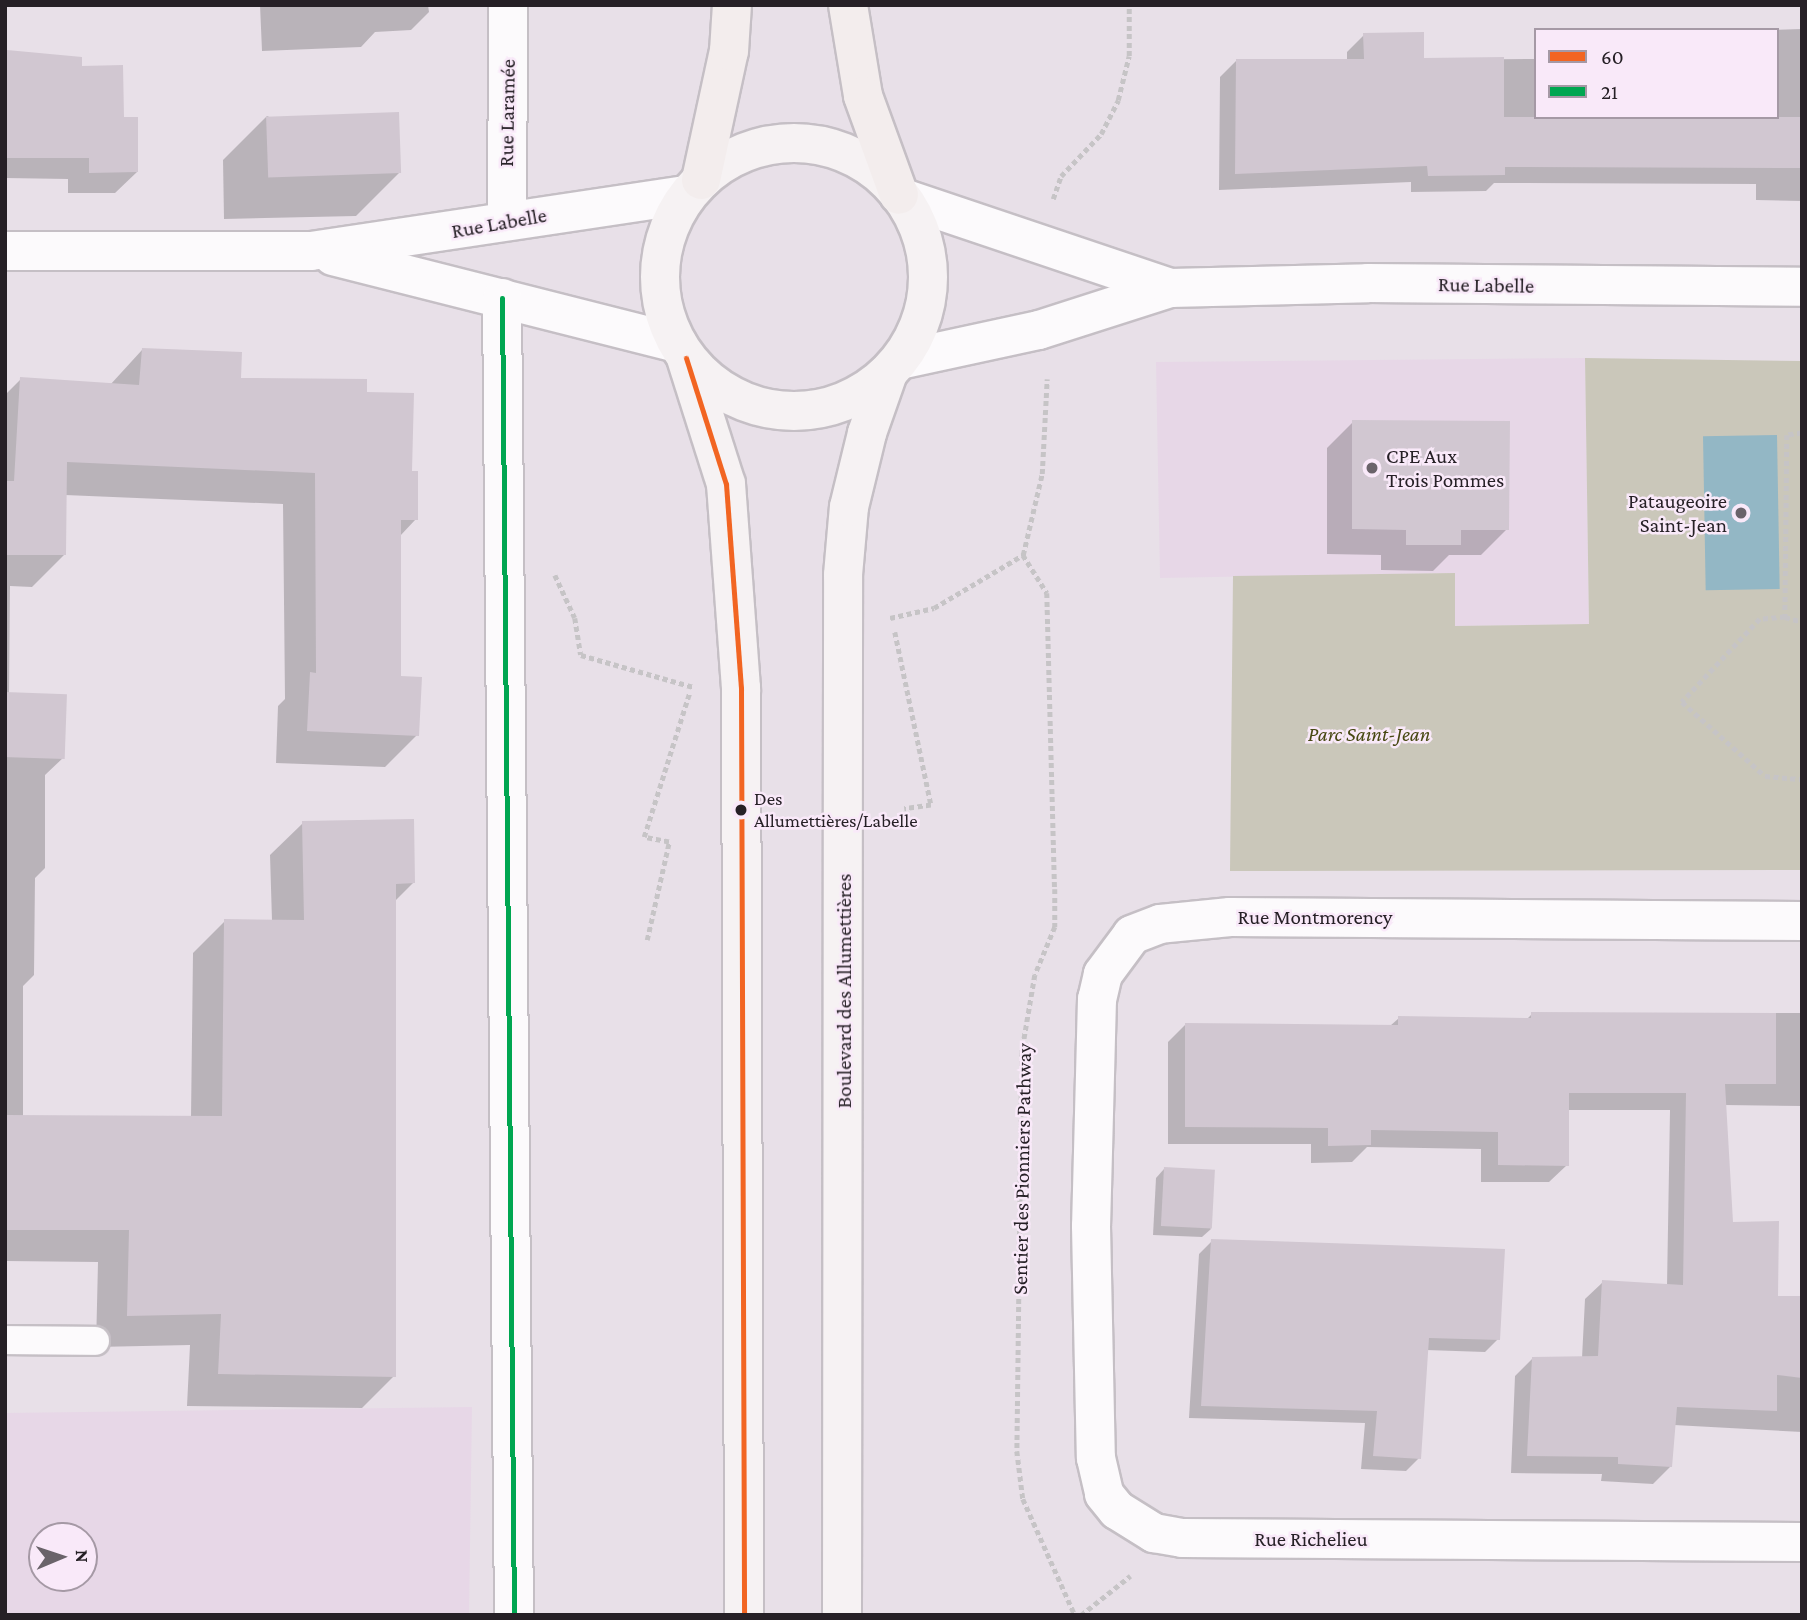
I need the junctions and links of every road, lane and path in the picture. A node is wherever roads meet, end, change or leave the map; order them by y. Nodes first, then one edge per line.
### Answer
1 (508, 5) edge
2 (732, 5) edge
3 (848, 5) edge
4 (1129, 5) edge
5 (694, 188) junction
6 (901, 196) junction
7 (1050, 209) dead end
8 (507, 221) junction
9 (5, 251) edge
10 (311, 251) junction
11 (1802, 287) edge
12 (1170, 288) junction
13 (502, 298) junction
14 (681, 350) junction
15 (894, 366) junction
16 (1046, 372) dead end
17 (1802, 433) edge
18 (1023, 555) junction
19 (555, 562) dead end
20 (1785, 617) junction
21 (883, 618) dead end
22 (892, 618) junction
23 (1802, 622) edge
24 (692, 687) junction
25 (704, 687) dead end
26 (1802, 779) edge
27 (904, 809) dead end
28 (1802, 921) edge
29 (647, 940) dead end
30 (1091, 1226) joint
31 (5, 1340) edge
32 (95, 1341) dead end
33 (1154, 1533) junction
34 (1802, 1542) edge
35 (514, 1615) edge
36 (744, 1615) edge
37 (842, 1615) edge
38 (1075, 1615) edge
39 (1081, 1615) edge

1 - 8 street, Rue Laramée
2 - 5 highway
3 - 6 highway
4 - 7 path
5 - 6 main road
5 - 8 street, Rue Labelle
5 - 14 main road
6 - 12 street, Rue Labelle
6 - 15 main road, Boulevard des Allumettières
8 - 10 street, Rue Labelle
9 - 10 street, Rue Labelle
10 - 13 street, Rue Labelle
11 - 12 street, Rue Labelle
12 - 15 street, Rue Labelle
13 - 14 street, Rue Labelle
13 - 35 street
14 - 15 main road
14 - 36 main road
15 - 37 main road, Boulevard des Allumettières
16 - 18 path
17 - 20 path
18 - 22 path
18 - 38 path, Sentier des Pionniers Pathway
19 - 24 path
20 - 23 path
20 - 26 path
21 - 22 path
22 - 27 path
24 - 25 path
24 - 29 path
28 - 30 street, Rue Montmorency
30 - 33 street, Rue Richelieu
31 - 32 lane
33 - 34 street, Rue Richelieu
33 - 39 path

